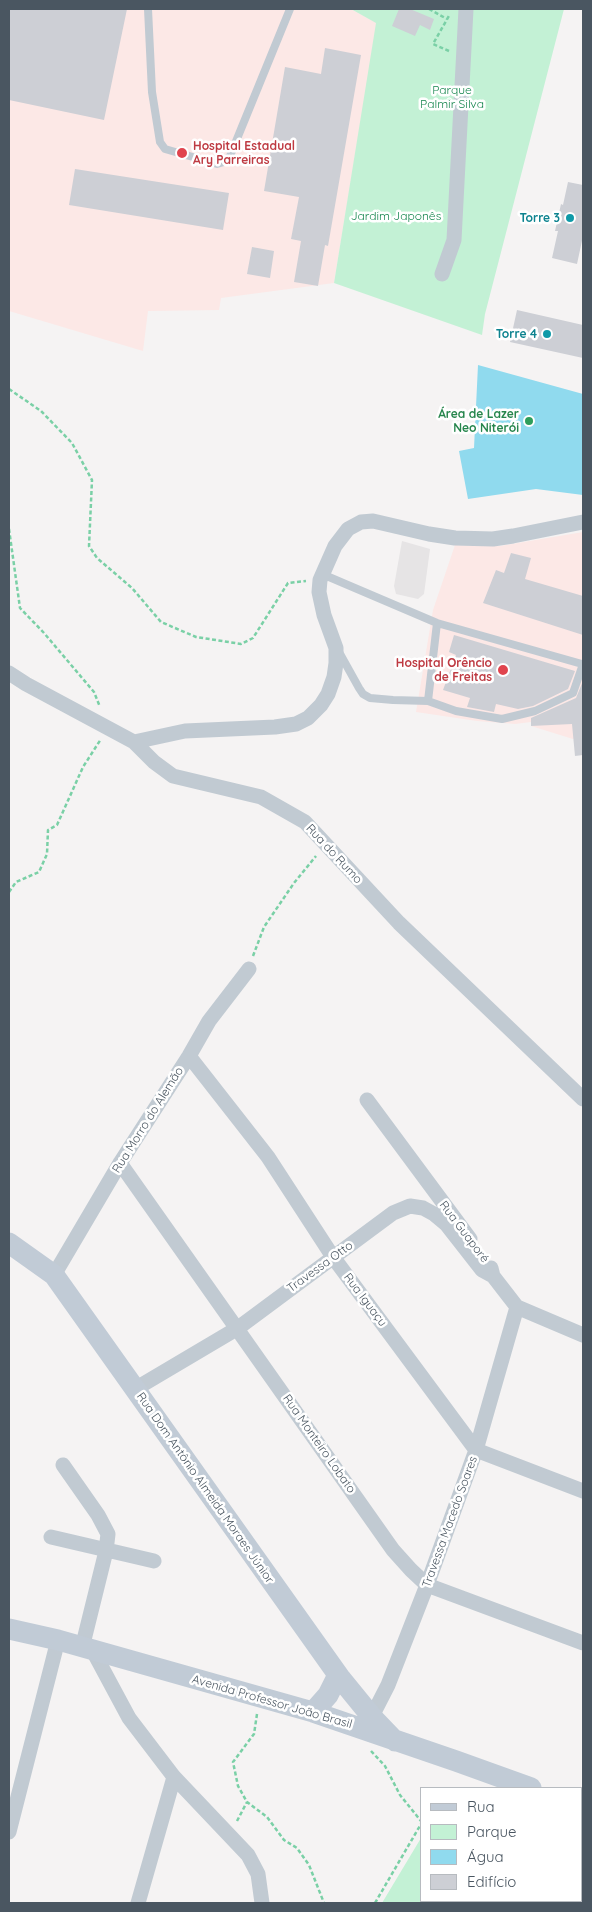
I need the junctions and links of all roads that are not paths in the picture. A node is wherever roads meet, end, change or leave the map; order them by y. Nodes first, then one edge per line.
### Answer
1 (148, 9) edge
2 (290, 9) edge
3 (466, 9) edge
4 (442, 274) dead end
5 (583, 522) edge
6 (321, 577) junction
7 (438, 623) junction
8 (336, 648) junction
9 (583, 664) edge
10 (9, 673) edge
11 (428, 701) junction
12 (134, 742) junction
13 (249, 969) road end
14 (189, 1056) junction
15 (583, 1099) edge
16 (367, 1100) dead end
17 (120, 1163) junction
18 (9, 1243) edge
19 (333, 1257) junction
20 (54, 1275) junction
21 (493, 1276) junction
22 (517, 1307) junction
23 (238, 1328) junction
24 (583, 1335) edge
25 (135, 1389) junction
26 (476, 1450) junction
27 (63, 1465) dead end
28 (583, 1491) edge
29 (51, 1537) dead end
30 (106, 1551) junction
31 (154, 1561) dead end
32 (427, 1585) junction
33 (9, 1629) edge
34 (58, 1640) junction
35 (583, 1643) edge
36 (88, 1649) junction
37 (338, 1675) junction
38 (313, 1712) junction
39 (369, 1724) junction
40 (174, 1777) junction
41 (528, 1787) edge
42 (9, 1832) edge
43 (138, 1903) edge
44 (262, 1903) edge

1 - 2 lane
3 - 4 street
5 - 6 street
6 - 7 lane
6 - 8 street
7 - 9 lane
7 - 11 lane
8 - 11 lane
8 - 12 street
9 - 11 lane
10 - 12 street, Rua do Rumo
12 - 15 street, Rua do Rumo
13 - 14 street, Rua Morro do Alemão
14 - 17 street, Rua Morro do Alemão
14 - 19 street, Rua Iguaçu
16 - 21 street, Rua Guaporé
17 - 20 street, Rua Morro do Alemão
17 - 23 street, Rua Monteiro Lobato
18 - 20 main road, Rua Dom Antônio Almeida Moraes Júnior
19 - 21 street, Travessa Otto
19 - 23 street, Travessa Otto
19 - 26 street, Rua Iguaçu
20 - 25 main road, Rua Dom Antônio Almeida Moraes Júnior
21 - 22 street, Rua Guaporé
22 - 24 street, Rua Guaporé
22 - 26 street, Travessa Macedo Soares
23 - 25 street, Travessa Otto
23 - 32 street, Rua Monteiro Lobato
25 - 37 main road, Rua Dom Antônio Almeida Moraes Júnior
26 - 28 street
26 - 32 street, Travessa Macedo Soares
27 - 30 street
29 - 30 street
30 - 31 street
30 - 36 street
32 - 35 street, Rua Monteiro Lobato
32 - 39 street, Travessa Macedo Soares
33 - 34 main road, Avenida Professor João Brasil
34 - 36 main road, Avenida Professor João Brasil
34 - 42 street
36 - 38 main road, Avenida Professor João Brasil
36 - 40 street
37 - 38 main road
37 - 39 main road, Rua Dom Antônio Almeida Moraes Júnior
38 - 39 main road, Avenida Professor João Brasil
39 - 41 main road, Rua Dom Antônio Almeida Moraes Júnior
40 - 43 street
40 - 44 street

